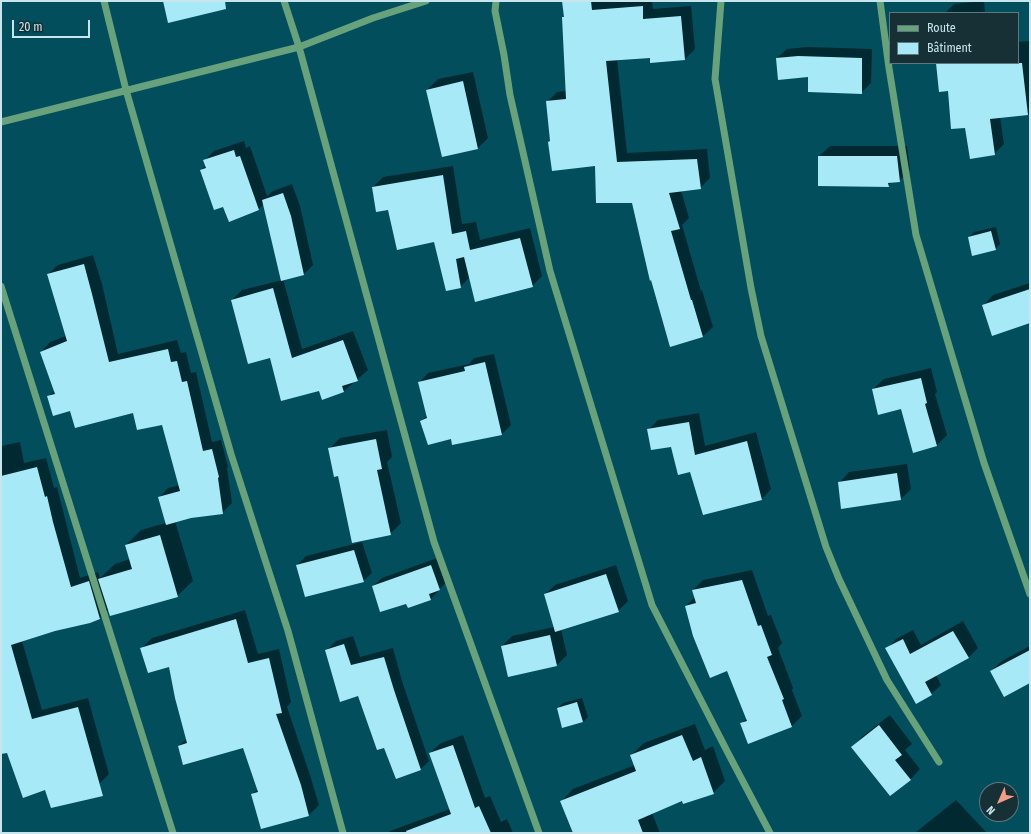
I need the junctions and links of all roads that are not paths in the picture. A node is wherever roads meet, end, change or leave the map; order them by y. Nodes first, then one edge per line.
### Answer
1 (104, 1) edge
2 (284, 1) edge
3 (426, 1) edge
4 (496, 1) edge
5 (721, 1) edge
6 (880, 1) edge
7 (299, 47) junction
8 (126, 90) junction
9 (1, 122) edge
10 (1, 286) edge
11 (1030, 594) edge
12 (939, 762) dead end
13 (172, 833) edge
14 (343, 833) edge
15 (539, 833) edge
16 (770, 833) edge

1 - 8 street
2 - 7 street
3 - 7 street
4 - 16 street
5 - 12 street
6 - 11 street
7 - 8 street
7 - 15 street
8 - 9 street
8 - 14 street
10 - 13 street

